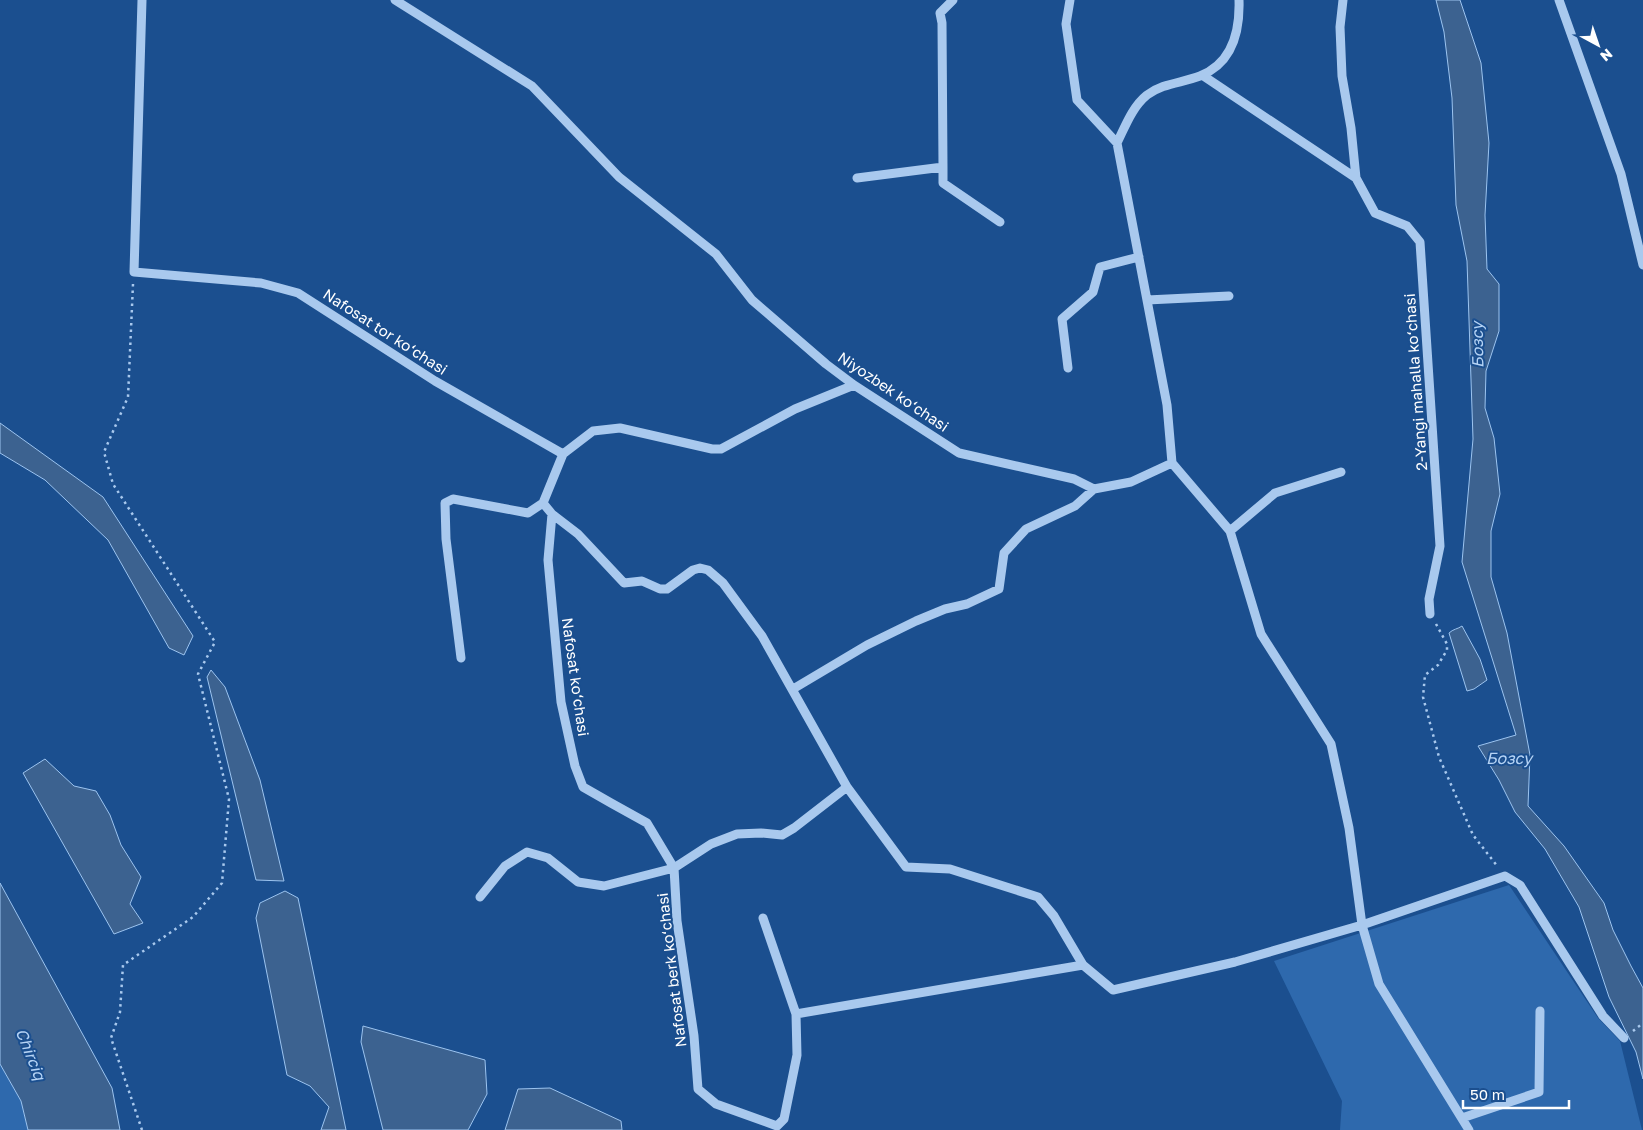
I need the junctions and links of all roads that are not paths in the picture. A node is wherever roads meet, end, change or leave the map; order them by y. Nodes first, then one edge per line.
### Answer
1 (142, 0) edge
2 (394, 0) edge
3 (953, 0) edge
4 (1070, 0) edge
5 (1239, 0) edge
6 (1343, 0) edge
7 (1559, 0) edge
8 (1202, 75) junction
9 (1117, 144) junction
10 (943, 167) junction
11 (857, 178) dead end
12 (1356, 178) junction
13 (1000, 222) dead end
14 (1139, 257) junction
15 (1643, 265) edge
16 (1229, 296) dead end
17 (1147, 300) junction
18 (1068, 368) dead end
19 (854, 385) junction
20 (563, 454) junction
21 (1172, 463) junction
22 (1341, 472) dead end
23 (1094, 490) junction
24 (543, 503) junction
25 (552, 514) junction
26 (1230, 531) junction
27 (1430, 614) road end
28 (460, 658) dead end
29 (793, 688) junction
30 (847, 787) junction
31 (674, 868) junction
32 (480, 898) dead end
33 (762, 918) dead end
34 (1362, 926) junction
35 (1084, 965) junction
36 (1540, 1010) dead end
37 (796, 1014) junction
38 (1624, 1038) dead end
39 (1462, 1118) junction
40 (1469, 1130) edge

1 - 20 street, Nafosat tor ko‘chasi
2 - 19 street, Niyozbek ko‘chasi
3 - 10 street
4 - 9 street
5 - 8 street
6 - 12 street, 2-Yangi mahalla ko‘chasi
7 - 15 street
8 - 9 street
8 - 12 street, 2-Yangi mahalla ko‘chasi
9 - 14 street
10 - 11 street
10 - 13 street
12 - 27 street, 2-Yangi mahalla ko‘chasi
14 - 17 street
14 - 18 street
16 - 17 street
17 - 21 street
19 - 20 street
19 - 23 street, Niyozbek ko‘chasi
20 - 24 street
21 - 23 street
21 - 26 street
22 - 26 street
23 - 29 street
24 - 25 street
24 - 28 street
25 - 29 street
25 - 31 street, Nafosat ko‘chasi
26 - 34 street
29 - 30 street
30 - 31 street
30 - 35 street
31 - 32 street, Nafosat berk ko‘chasi
31 - 37 street, Nafosat berk ko‘chasi
33 - 37 street, Nafosat berk ko‘chasi
34 - 35 street
34 - 38 street
34 - 39 street
35 - 37 street
36 - 39 street
39 - 40 street

